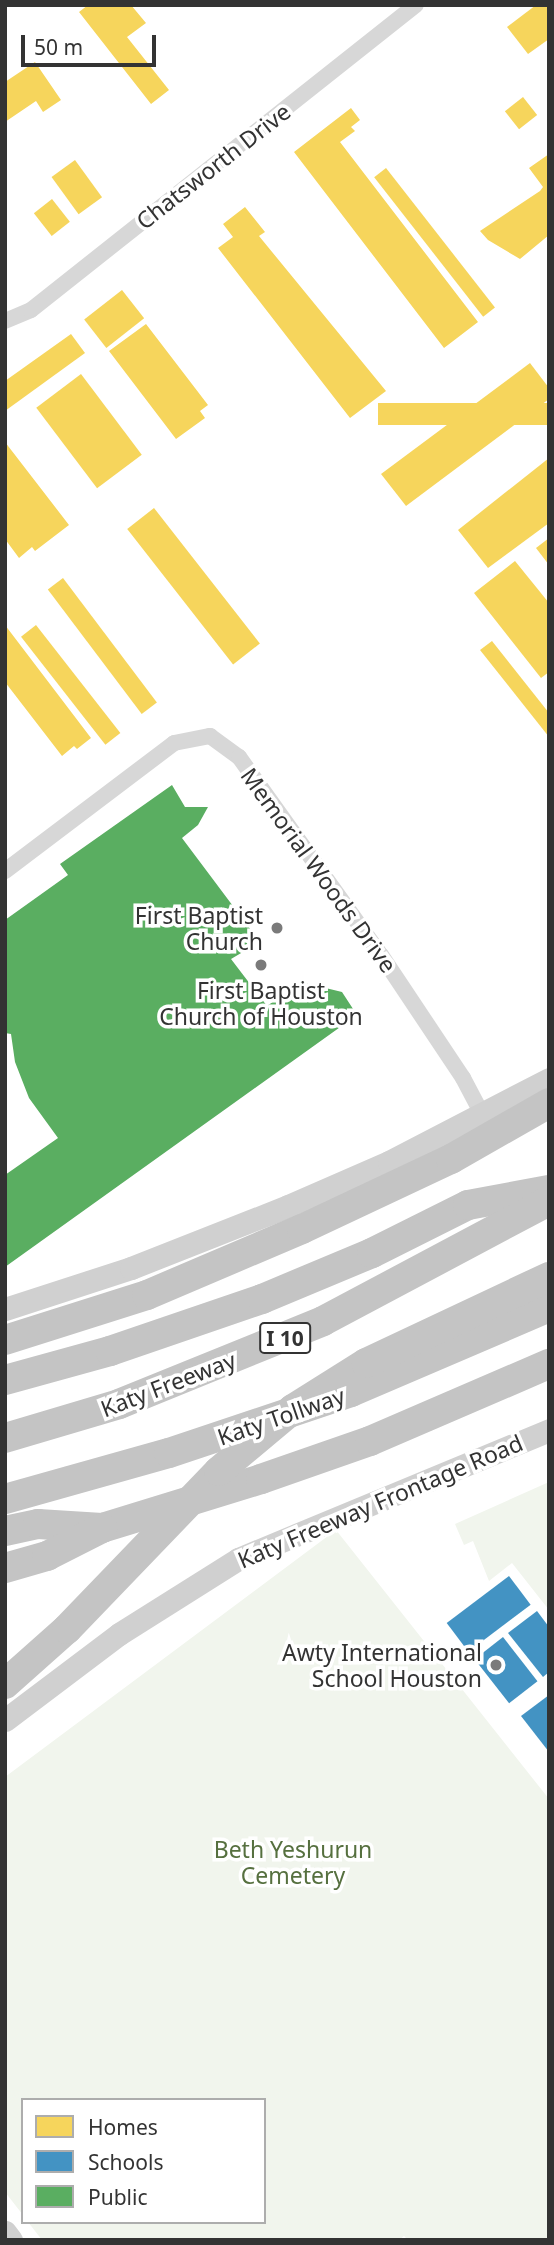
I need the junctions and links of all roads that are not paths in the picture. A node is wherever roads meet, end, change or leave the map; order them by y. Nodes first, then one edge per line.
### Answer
1 (416, 5) edge
2 (5, 321) edge
3 (5, 871) edge
4 (549, 1079) edge
5 (549, 1103) edge
6 (484, 1116) junction
7 (549, 1190) edge
8 (549, 1201) edge
9 (549, 1258) edge
10 (549, 1278) edge
11 (549, 1307) edge
12 (5, 1309) edge
13 (5, 1340) edge
14 (549, 1364) edge
15 (5, 1380) edge
16 (549, 1430) edge
17 (5, 1438) edge
18 (5, 1499) edge
19 (102, 1528) junction
20 (5, 1531) edge
21 (5, 1568) edge
22 (5, 1663) edge
23 (5, 1684) edge
24 (5, 1720) edge
25 (5, 2232) edge
26 (11, 2240) edge

1 - 2 street, Chatsworth Drive
3 - 6 street, Memorial Woods Drive
4 - 6 main road
5 - 13 highway
6 - 12 main road
7 - 15 highway
8 - 17 highway, Katy Freeway / I 10
9 - 22 highway
10 - 23 highway, bridge
11 - 18 highway, Katy Tollway
14 - 19 highway
16 - 24 main road, Katy Freeway Frontage Road
19 - 20 highway
19 - 21 highway
25 - 26 main road

